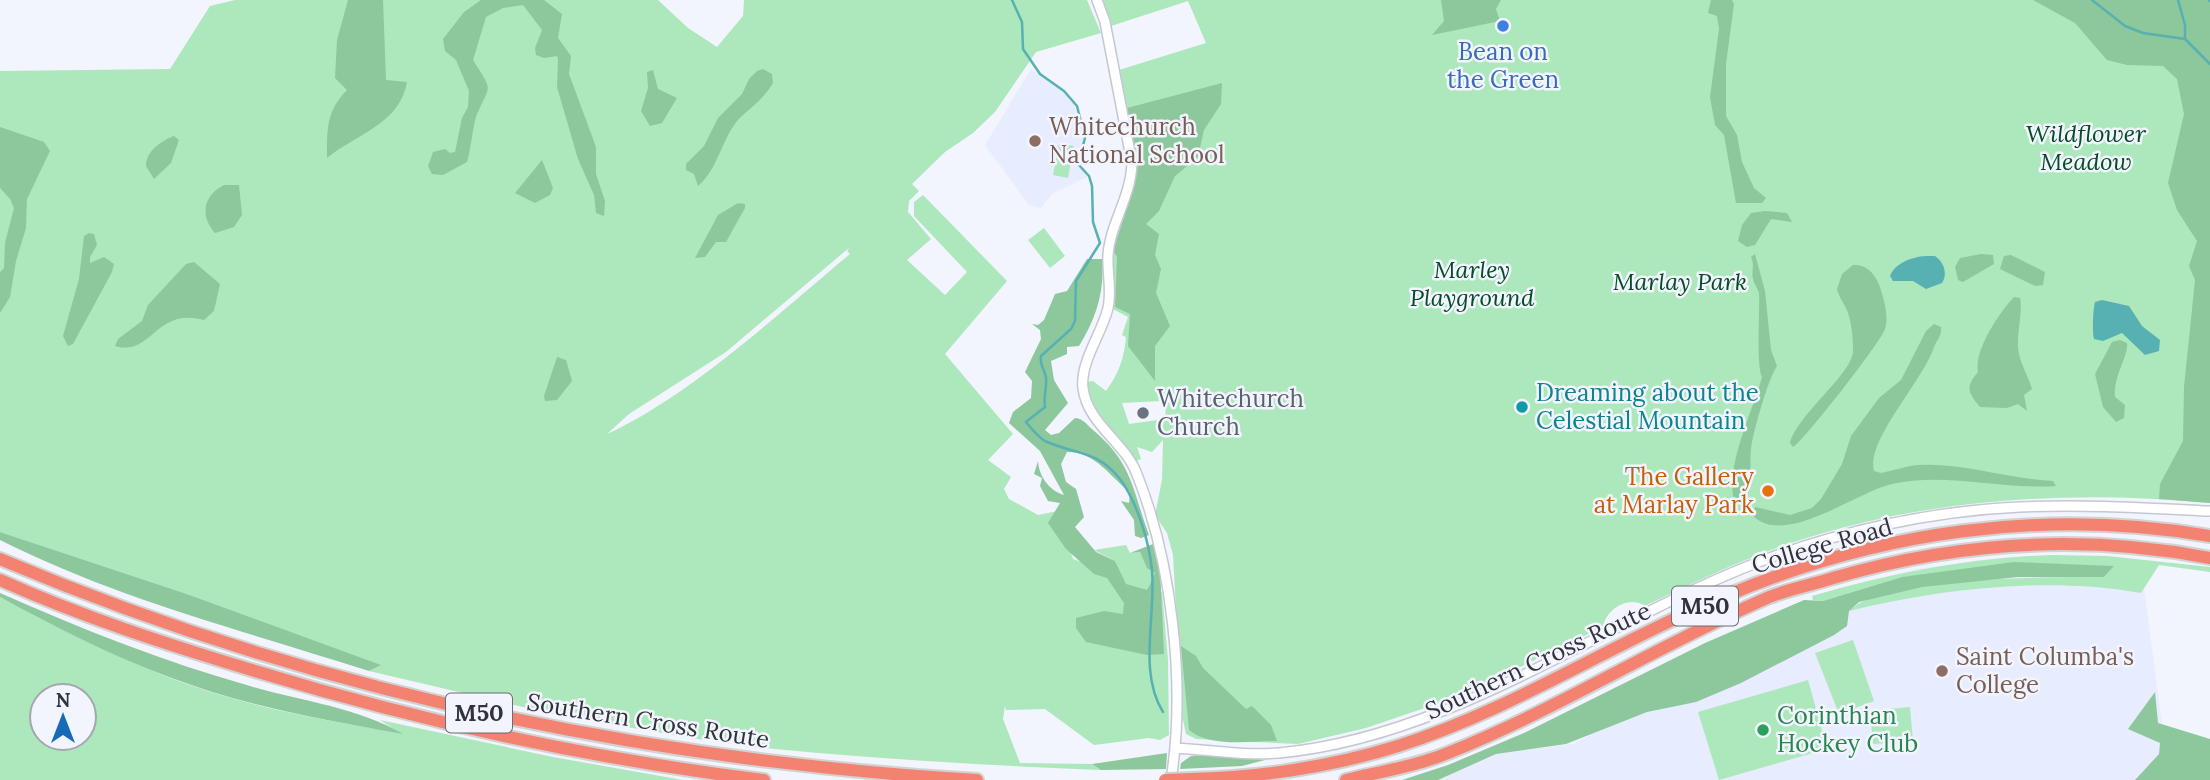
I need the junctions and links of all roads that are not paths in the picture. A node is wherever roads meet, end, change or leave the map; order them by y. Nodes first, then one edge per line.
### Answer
1 (1097, 0) edge
2 (2210, 511) edge
3 (2210, 537) edge
4 (2210, 558) edge
5 (0, 559) edge
6 (0, 580) edge
7 (1176, 748) junction
8 (1192, 779) edge
9 (764, 780) edge
10 (978, 780) edge
11 (1165, 780) edge
12 (1171, 780) edge
13 (1346, 780) edge

1 - 7 street
2 - 7 street, College Road
3 - 8 highway, Southern Cross Route / M50
4 - 13 highway, Southern Cross Route / M50
5 - 10 highway, Southern Cross Route / M50
6 - 9 highway, Southern Cross Route / M50
7 - 12 street
8 - 11 highway, Southern Cross Route / M50, bridge

